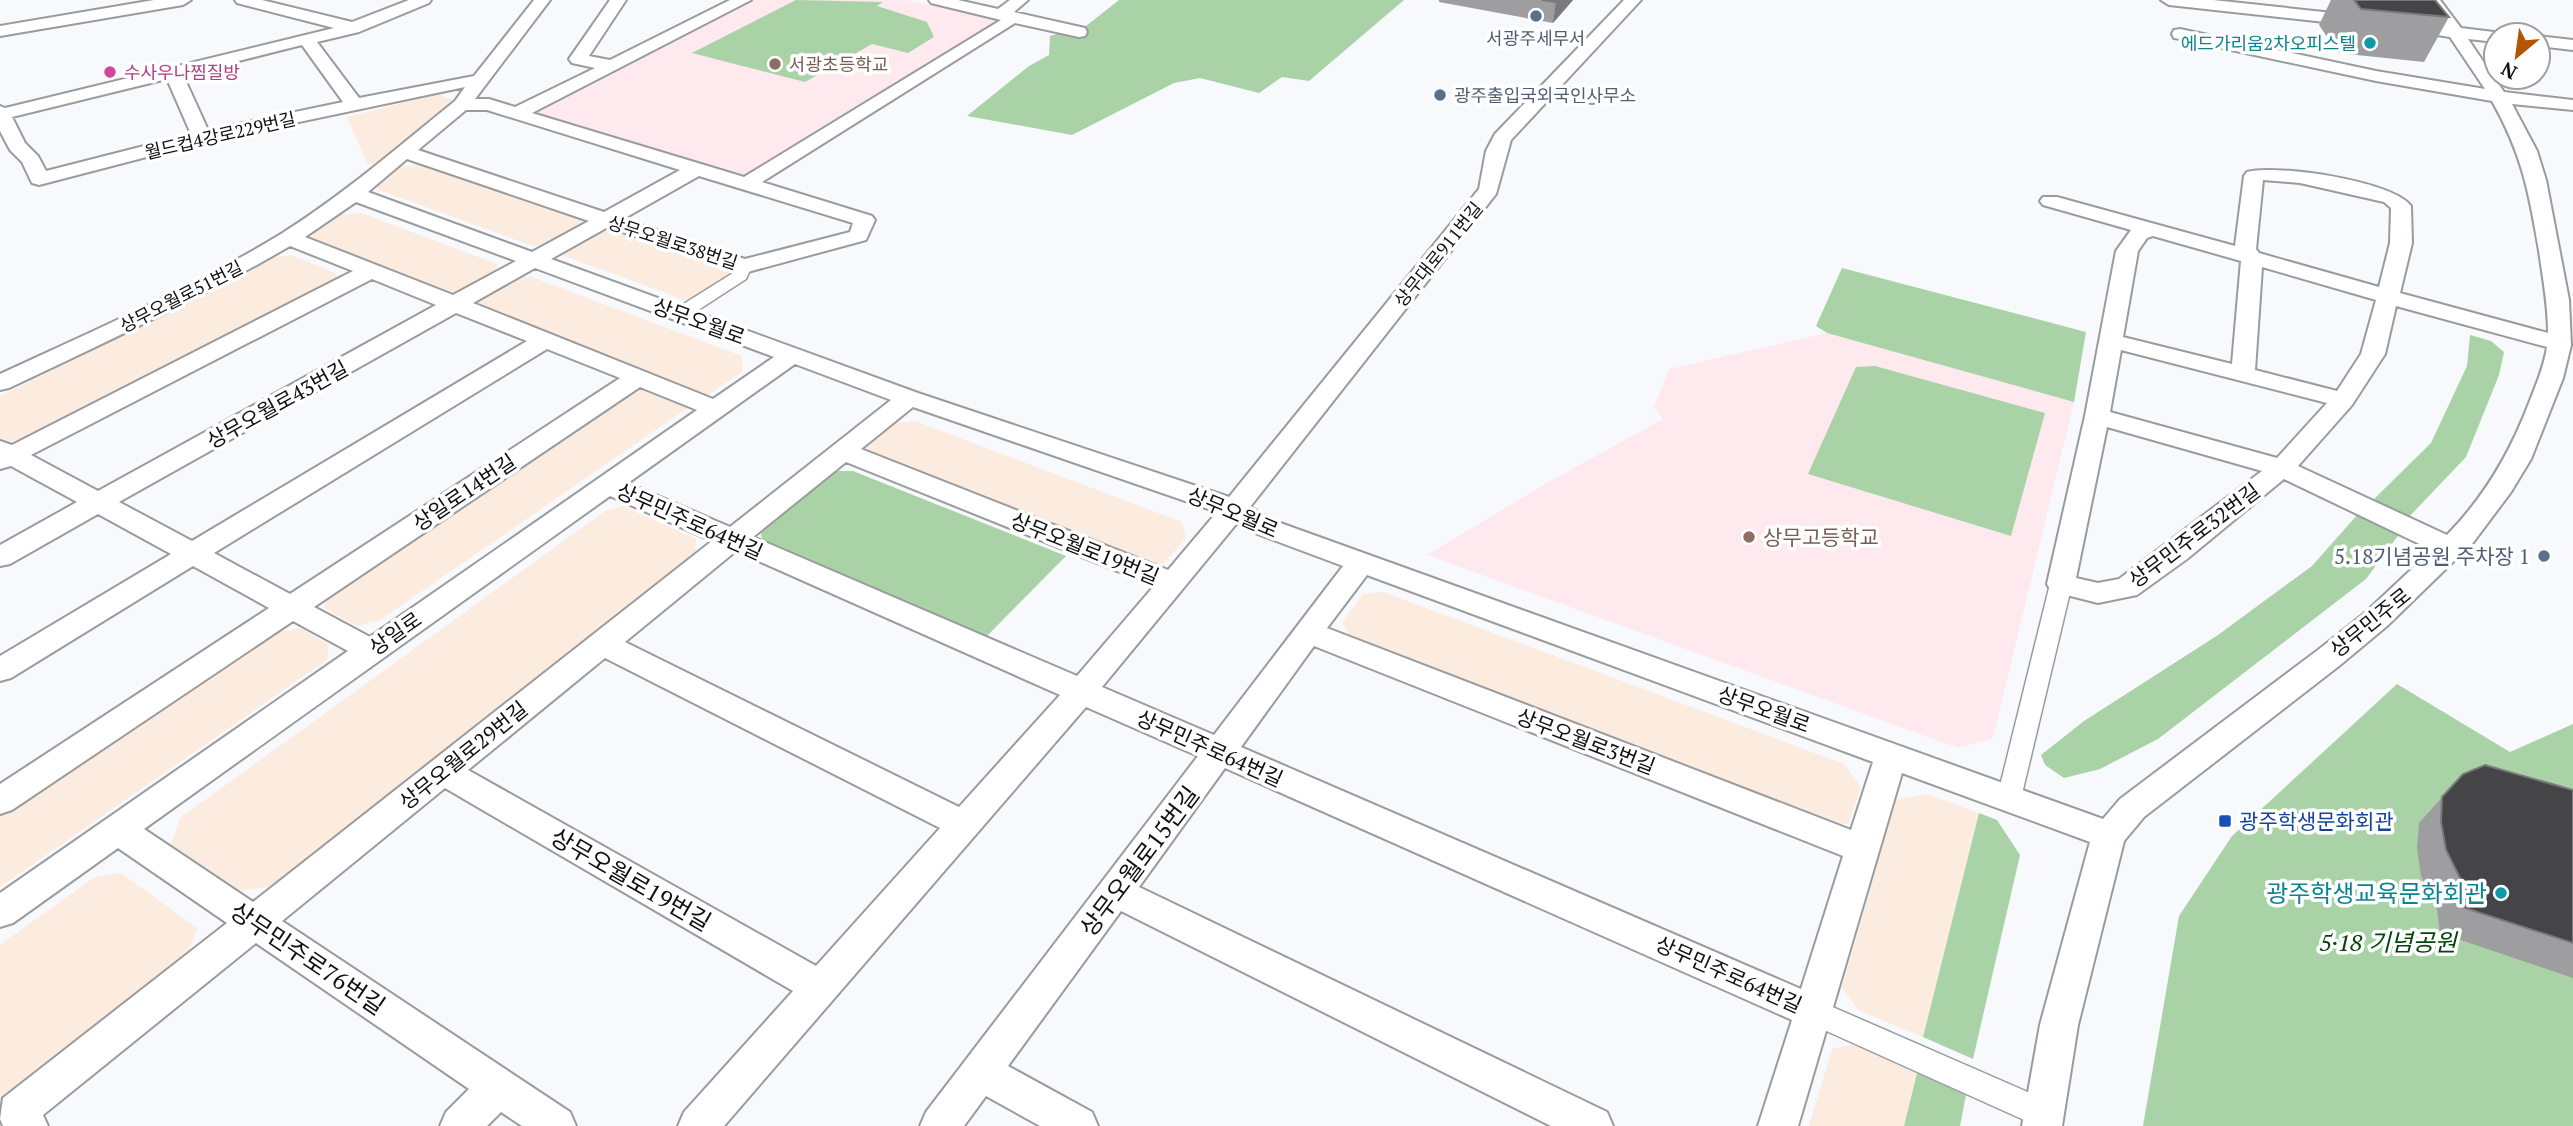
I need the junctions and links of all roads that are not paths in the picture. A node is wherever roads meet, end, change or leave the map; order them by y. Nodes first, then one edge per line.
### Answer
1 (183, 0) edge
2 (424, 0) edge
3 (542, 0) edge
4 (618, 0) edge
5 (743, 0) edge
6 (937, 0) edge
7 (1020, 0) edge
8 (1633, 0) edge
9 (2168, 0) edge
10 (2431, 0) edge
11 (251, 1) edge
12 (325, 5) dead end
13 (301, 14) junction
14 (1002, 14) junction
15 (2373, 23) edge
16 (353, 28) junction
17 (2428, 29) edge
18 (0, 31) edge
19 (1079, 32) dead end
20 (2455, 32) junction
21 (2180, 34) dead end
22 (2482, 35) edge
23 (306, 39) junction
24 (2552, 43) edge
25 (2573, 45) edge
26 (612, 66) junction
27 (173, 72) junction
28 (479, 81) junction
29 (1549, 89) junction
30 (2496, 96) junction
31 (1592, 98) dead end
32 (355, 104) junction
33 (461, 105) junction
34 (2573, 105) edge
35 (0, 113) edge
36 (516, 114) junction
37 (202, 137) junction
38 (407, 153) junction
39 (697, 169) junction
40 (746, 184) junction
41 (354, 194) junction
42 (2050, 201) dead end
43 (607, 219) junction
44 (2154, 230) junction
45 (289, 238) junction
46 (2252, 258) junction
47 (532, 260) junction
48 (744, 266) junction
49 (371, 271) junction
50 (2388, 298) junction
51 (455, 304) junction
52 (680, 314) junction
53 (545, 340) junction
54 (2112, 341) junction
55 (2559, 343) junction
56 (792, 355) junction
57 (2243, 374) junction
58 (638, 377) junction
59 (0, 383) edge
60 (909, 398) junction
61 (2343, 400) junction
62 (715, 408) junction
63 (2098, 416) junction
64 (842, 451) junction
65 (4, 455) edge
66 (2282, 468) junction
67 (607, 484) junction
68 (99, 503) junction
69 (1232, 508) junction
70 (733, 539) junction
71 (2453, 549) junction
72 (191, 554) junction
73 (0, 557) edge
74 (1362, 562) junction
75 (1173, 583) junction
76 (2061, 584) junction
77 (291, 608) junction
78 (1310, 633) junction
79 (601, 643) junction
80 (370, 650) junction
81 (0, 670) edge
82 (1081, 692) junction
83 (1220, 752) junction
84 (1891, 756) junction
85 (443, 771) junction
86 (2009, 799) junction
87 (0, 801) edge
88 (962, 824) junction
89 (117, 829) junction
90 (2109, 835) junction
91 (1862, 849) junction
92 (1116, 892) junction
93 (0, 912) edge
94 (255, 922) junction
95 (819, 987) junction
96 (1812, 1011) junction
97 (981, 1072) junction
98 (498, 1087) junction
99 (2043, 1120) edge
100 (15, 1121) edge
101 (460, 1126) edge
102 (556, 1126) edge
103 (698, 1126) edge
104 (940, 1126) edge
105 (1078, 1126) edge
106 (1593, 1126) edge
107 (1778, 1126) edge

1 - 18 street
2 - 16 street
3 - 28 street, 상무오월로51번길
4 - 26 street
5 - 26 street
6 - 14 street
7 - 14 street
8 - 29 street, 상무대로911번길
9 - 15 street
10 - 20 street, 상무민주로
11 - 13 street
12 - 13 street
13 - 16 street
14 - 19 street
14 - 40 street
16 - 23 street
17 - 20 street
20 - 22 street
20 - 30 street, 상무민주로
21 - 30 street
23 - 27 street
23 - 32 street
24 - 25 street
26 - 36 street
27 - 35 street
27 - 37 street
28 - 32 street, 월드컵4강로229번길
28 - 33 street, 상무오월로51번길
29 - 31 street
29 - 69 street, 상무대로911번길
30 - 34 street
30 - 55 street, 상무민주로
32 - 37 street, 월드컵4강로229번길
33 - 36 street, 상무오월로38번길
33 - 38 street, 상무오월로51번길
35 - 37 street, 월드컵4강로229번길
36 - 39 street, 상무오월로38번길
38 - 41 street, 상무오월로51번길
38 - 43 street, 상무오월로38번길
39 - 40 street, 상무오월로38번길
39 - 43 street, 상무오월로43번길
40 - 48 street, 상무오월로38번길
41 - 45 street, 상무오월로51번길
41 - 47 street, 상무오월로
42 - 44 street
43 - 47 street, 상무오월로43번길
43 - 48 street, 상무오월로38번길
44 - 46 street
44 - 54 street
45 - 49 street
45 - 59 street, 상무오월로51번길
46 - 50 street
46 - 50 street, 상무민주로32번길
46 - 57 street, 상무민주로32번길
47 - 51 street, 상무오월로43번길
47 - 52 street, 상무오월로
48 - 52 street
49 - 51 street
49 - 65 street
50 - 55 street
50 - 61 street, 상무민주로32번길
51 - 53 street
51 - 68 street, 상무오월로43번길
52 - 56 street, 상무오월로
53 - 58 street
53 - 72 street
54 - 57 street
54 - 63 street
55 - 71 street, 상무민주로
56 - 60 street, 상무오월로
56 - 62 street, 상일로
57 - 61 street
58 - 62 street
58 - 77 street, 상일로14번길
60 - 64 street, 상무오월로29번길
60 - 69 street, 상무오월로
61 - 66 street, 상무민주로32번길
62 - 67 street, 상일로
63 - 66 street, 상무민주로32번길
63 - 76 street
64 - 70 street, 상무오월로29번길
64 - 75 street, 상무오월로19번길
65 - 68 street
66 - 71 street, 상무민주로32번길
66 - 76 street, 상무민주로32번길
67 - 70 street, 상무민주로64번길
67 - 80 street, 상일로
68 - 72 street
68 - 73 street, 상무오월로43번길
69 - 74 street, 상무오월로
69 - 75 street, 상무오월로19번길
70 - 79 street, 상무오월로29번길
70 - 82 street, 상무민주로64번길
71 - 90 street, 상무민주로
72 - 77 street
72 - 81 street
74 - 78 street, 상무오월로15번길
74 - 84 street, 상무오월로
75 - 82 street, 상무오월로19번길
76 - 86 street
77 - 80 street
77 - 87 street, 상일로14번길
78 - 83 street, 상무오월로15번길
78 - 91 street, 상무오월로3번길
79 - 85 street, 상무오월로29번길
79 - 88 street
80 - 89 street, 상일로
82 - 83 street, 상무민주로64번길
82 - 88 street, 상무오월로19번길
83 - 92 street, 상무오월로15번길
83 - 96 street, 상무민주로64번길
84 - 86 street, 상무오월로
84 - 91 street
85 - 94 street, 상무오월로29번길
85 - 95 street, 상무오월로19번길
86 - 90 street, 상무오월로
88 - 95 street, 상무오월로19번길
89 - 93 street, 상일로
89 - 94 street, 상무민주로76번길
90 - 99 street, 상무민주로
91 - 96 street
92 - 97 street, 상무오월로15번길
92 - 106 street
94 - 98 street, 상무민주로76번길
94 - 100 street, 상무오월로29번길
95 - 103 street, 상무오월로19번길
96 - 99 street
96 - 107 street
97 - 104 street, 상무오월로15번길
97 - 105 street
98 - 101 street
98 - 102 street, 상무민주로76번길

